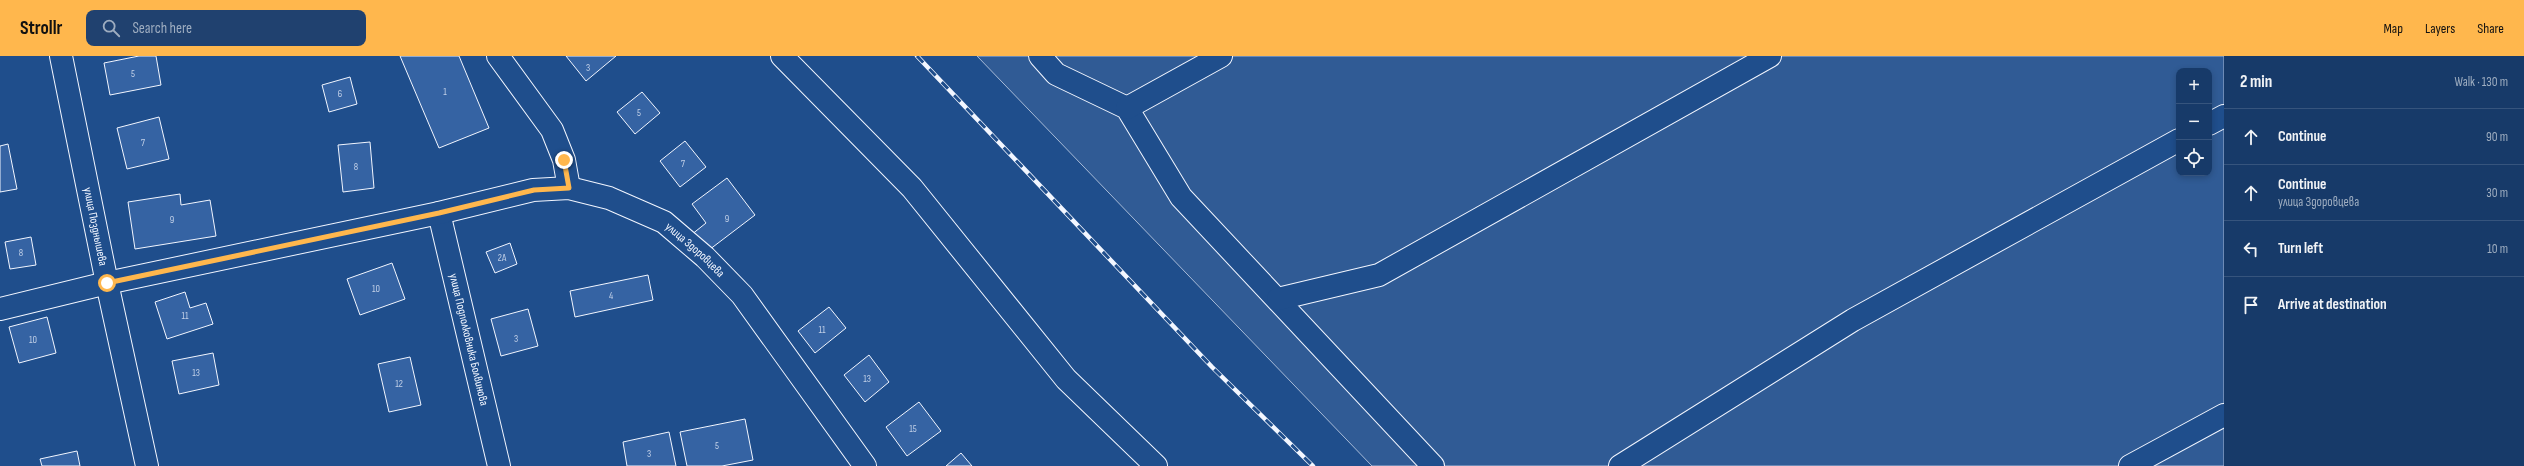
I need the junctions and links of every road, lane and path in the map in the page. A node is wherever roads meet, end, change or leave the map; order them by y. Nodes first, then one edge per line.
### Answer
1 (61, 56) edge
2 (498, 56) edge
3 (782, 56) edge
4 (1040, 56) edge
5 (1221, 56) edge
6 (1770, 56) edge
7 (1127, 108) junction
8 (2224, 116) edge
9 (2212, 122) edge
10 (2176, 142) edge
11 (569, 188) junction
12 (439, 213) junction
13 (107, 283) junction
14 (1278, 298) junction
15 (0, 309) edge
16 (2224, 415) edge
17 (147, 466) edge
18 (499, 466) edge
19 (865, 466) edge
20 (1156, 466) edge
21 (1433, 466) edge
22 (1620, 466) edge
23 (2130, 466) edge

1 - 13 street, улица Позднышева
2 - 11 street
3 - 20 street
4 - 7 street
5 - 7 street
6 - 14 street
7 - 14 street
8 - 9 street
10 - 22 street
11 - 12 street, улица Здоровцева
11 - 19 street, улица Здоровцева
12 - 13 street, улица Здоровцева
12 - 18 street, улица Подполковника Болвинова
13 - 15 street, улица Здоровцева
13 - 17 street, улица Позднышева
14 - 21 street
16 - 23 street

